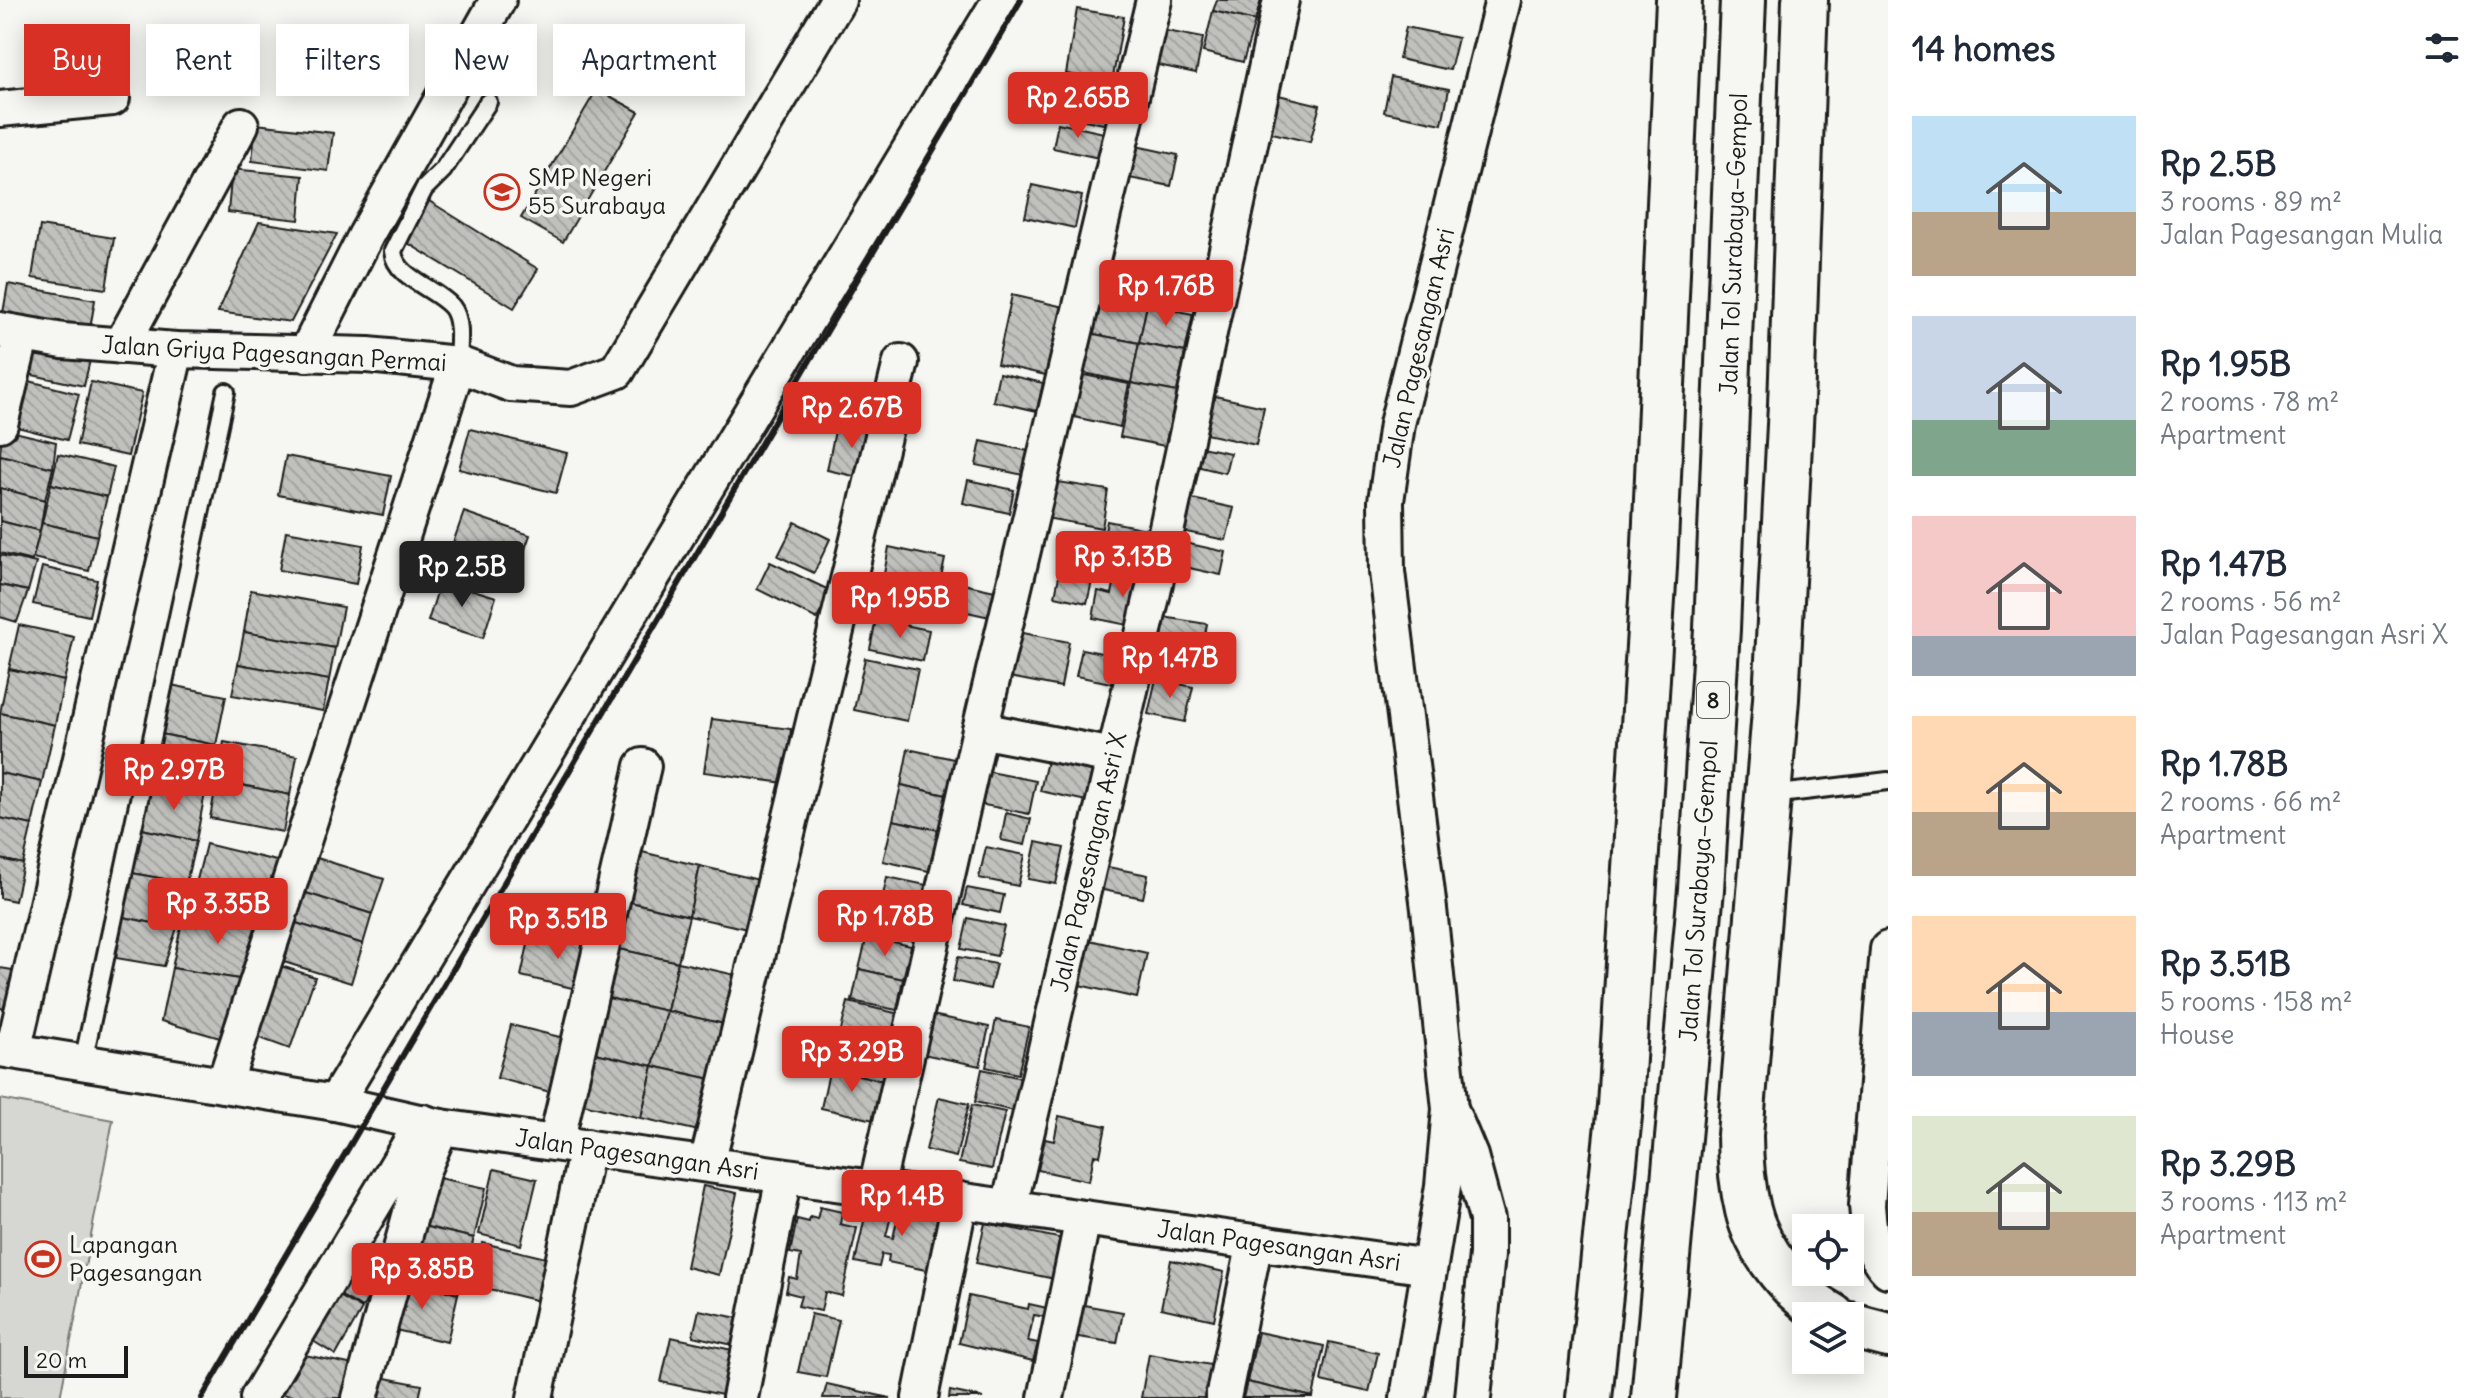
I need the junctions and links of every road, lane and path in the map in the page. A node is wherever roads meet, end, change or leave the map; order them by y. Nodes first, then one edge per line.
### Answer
1 (498, 0) edge
2 (838, 0) edge
3 (1000, 0) edge
4 (1154, 0) edge
5 (1281, 0) edge
6 (1503, 0) edge
7 (1679, 0) edge
8 (1743, 0) edge
9 (1805, 0) edge
10 (112, 98) dead end
11 (488, 102) dead end
12 (0, 109) edge
13 (241, 125) dead end
14 (11, 332) edge
15 (121, 346) junction
16 (176, 350) junction
17 (306, 354) junction
18 (901, 362) dead end
19 (458, 364) junction
20 (226, 392) dead end
21 (0, 424) edge
22 (980, 730) junction
23 (1113, 756) junction
24 (643, 766) dead end
25 (1888, 781) edge
26 (1769, 795) junction
27 (1888, 949) edge
28 (7, 1050) edge
29 (83, 1062) junction
30 (224, 1085) junction
31 (335, 1103) junction
32 (1450, 1109) junction
33 (432, 1125) junction
34 (571, 1145) junction
35 (707, 1164) junction
36 (784, 1176) junction
37 (876, 1189) junction
38 (960, 1200) junction
39 (1009, 1207) junction
40 (1083, 1218) junction
41 (1255, 1242) junction
42 (1429, 1267) junction
43 (1888, 1270) edge
44 (1810, 1302) edge
45 (1864, 1329) edge
46 (1888, 1335) edge
47 (258, 1398) edge
48 (360, 1398) edge
49 (535, 1398) edge
50 (740, 1398) edge
51 (920, 1398) edge
52 (1046, 1398) edge
53 (1223, 1398) edge
54 (1408, 1398) edge
55 (1473, 1398) edge
56 (1589, 1398) edge
57 (1654, 1398) edge

1 - 17 street
2 - 19 street, Jalan Griya Pagesangan Permai
3 - 31 street
4 - 22 street
5 - 23 street, Jalan Pagesangan Asri X
6 - 32 street, Jalan Pagesangan Asri
7 - 56 highway
8 - 57 highway, Jalan Tol Surabaya–Gempol / 8
9 - 26 highway
10 - 12 street
11 - 19 lane
13 - 15 street
14 - 15 street, Jalan Griya Pagesangan Permai
14 - 21 street
15 - 16 street, Jalan Griya Pagesangan Permai
16 - 17 street, Jalan Griya Pagesangan Permai
16 - 28 street
17 - 19 street, Jalan Griya Pagesangan Permai
18 - 35 street
19 - 30 street
20 - 29 lane
22 - 23 street
22 - 37 street
23 - 39 street, Jalan Pagesangan Asri X
24 - 34 street
25 - 26 lane
26 - 44 highway
27 - 43 street
28 - 29 street, Jalan Pagesangan Asri
29 - 30 street, Jalan Pagesangan Asri
30 - 31 street, Jalan Pagesangan Asri
31 - 33 street, Jalan Pagesangan Asri
32 - 42 street, Jalan Pagesangan Asri
32 - 55 street
33 - 34 street, Jalan Pagesangan Asri
33 - 47 street
33 - 48 street
34 - 35 street, Jalan Pagesangan Asri
34 - 49 street
35 - 36 street, Jalan Pagesangan Asri
36 - 37 street, Jalan Pagesangan Asri
36 - 50 street
37 - 38 street, Jalan Pagesangan Asri
38 - 39 street, Jalan Pagesangan Asri
38 - 51 street
39 - 40 street, Jalan Pagesangan Asri
40 - 41 street, Jalan Pagesangan Asri
40 - 52 street
41 - 42 street, Jalan Pagesangan Asri
41 - 53 street
42 - 54 street
45 - 46 highway

